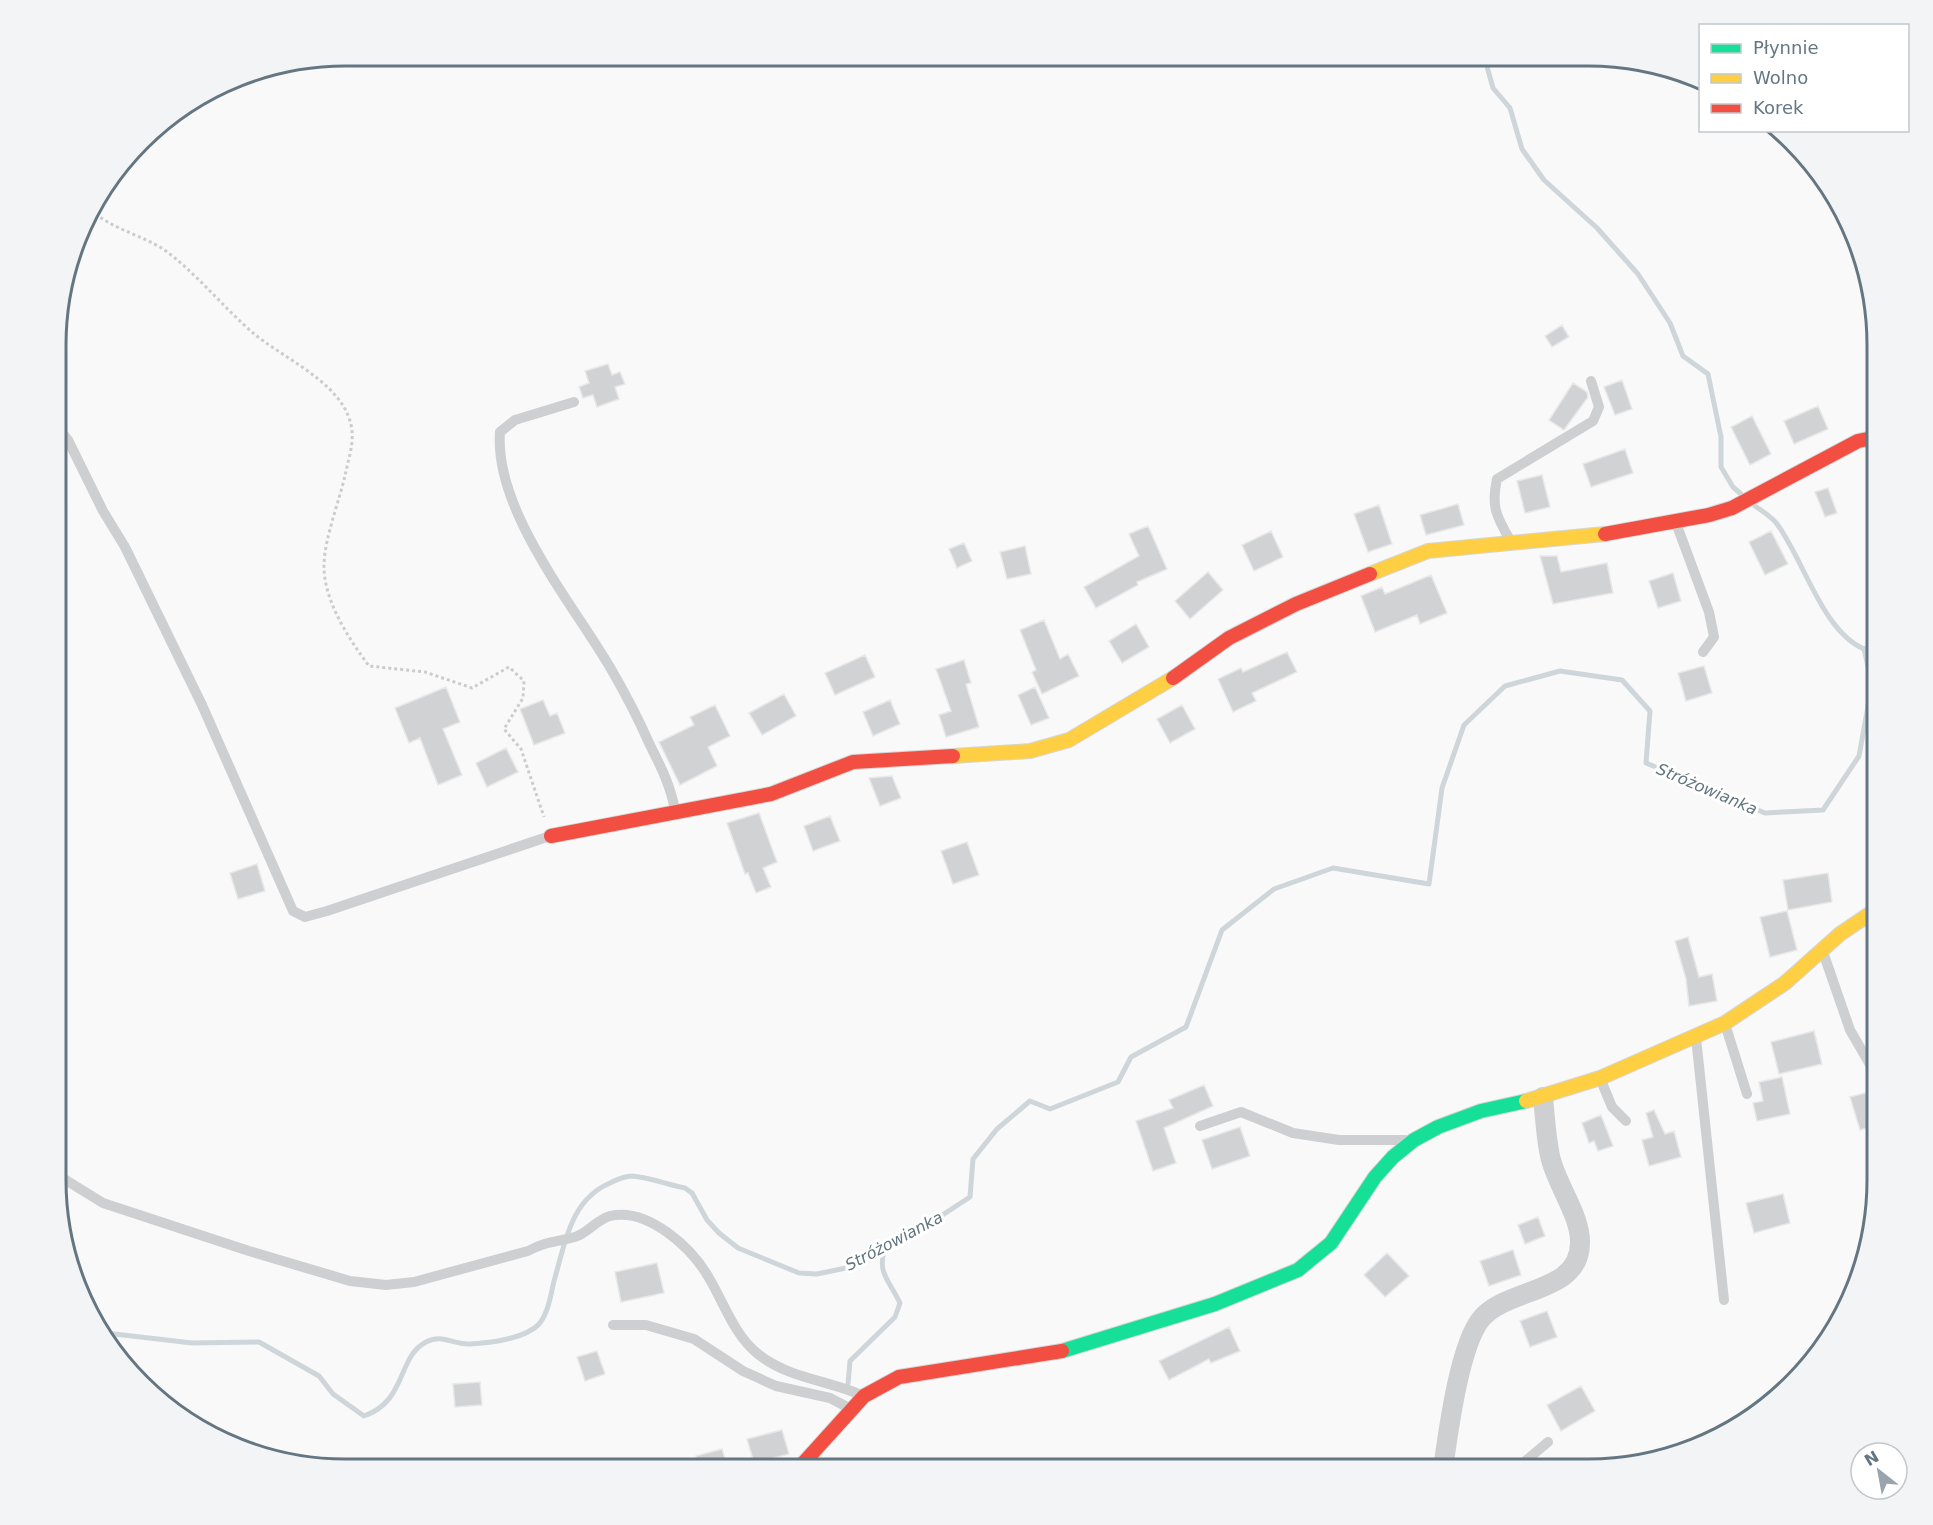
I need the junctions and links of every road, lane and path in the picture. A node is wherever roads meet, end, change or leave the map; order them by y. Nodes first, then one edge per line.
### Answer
1 (98, 216) edge
2 (1591, 381) dead end
3 (574, 402) dead end
4 (66, 438) edge
5 (1867, 439) edge
6 (1676, 523) junction
7 (1510, 541) junction
8 (1703, 652) dead end
9 (675, 814) junction
10 (551, 836) junction
11 (1867, 916) edge
12 (1823, 952) junction
13 (1725, 1023) junction
14 (1696, 1038) junction
15 (1867, 1059) edge
16 (1600, 1078) junction
17 (1747, 1094) dead end
18 (1543, 1097) junction
19 (1626, 1121) dead end
20 (1200, 1126) dead end
21 (1414, 1140) junction
22 (66, 1180) edge
23 (1724, 1300) dead end
24 (613, 1325) dead end
25 (864, 1396) junction
26 (851, 1409) junction
27 (1548, 1442) dead end
28 (807, 1459) edge
29 (1445, 1459) edge
30 (1528, 1459) edge

1 - 10 path
2 - 7 lane
3 - 9 lane
4 - 10 lane
5 - 6 street
6 - 7 street
6 - 8 lane
7 - 9 street
9 - 10 street
11 - 12 street
12 - 13 street
12 - 15 lane
13 - 14 street
13 - 17 lane
14 - 16 street
14 - 23 lane
16 - 18 street
16 - 19 lane
18 - 21 street
18 - 29 street
20 - 21 lane
21 - 25 street
22 - 25 lane
24 - 26 lane
25 - 26 street
26 - 28 street
27 - 30 lane

